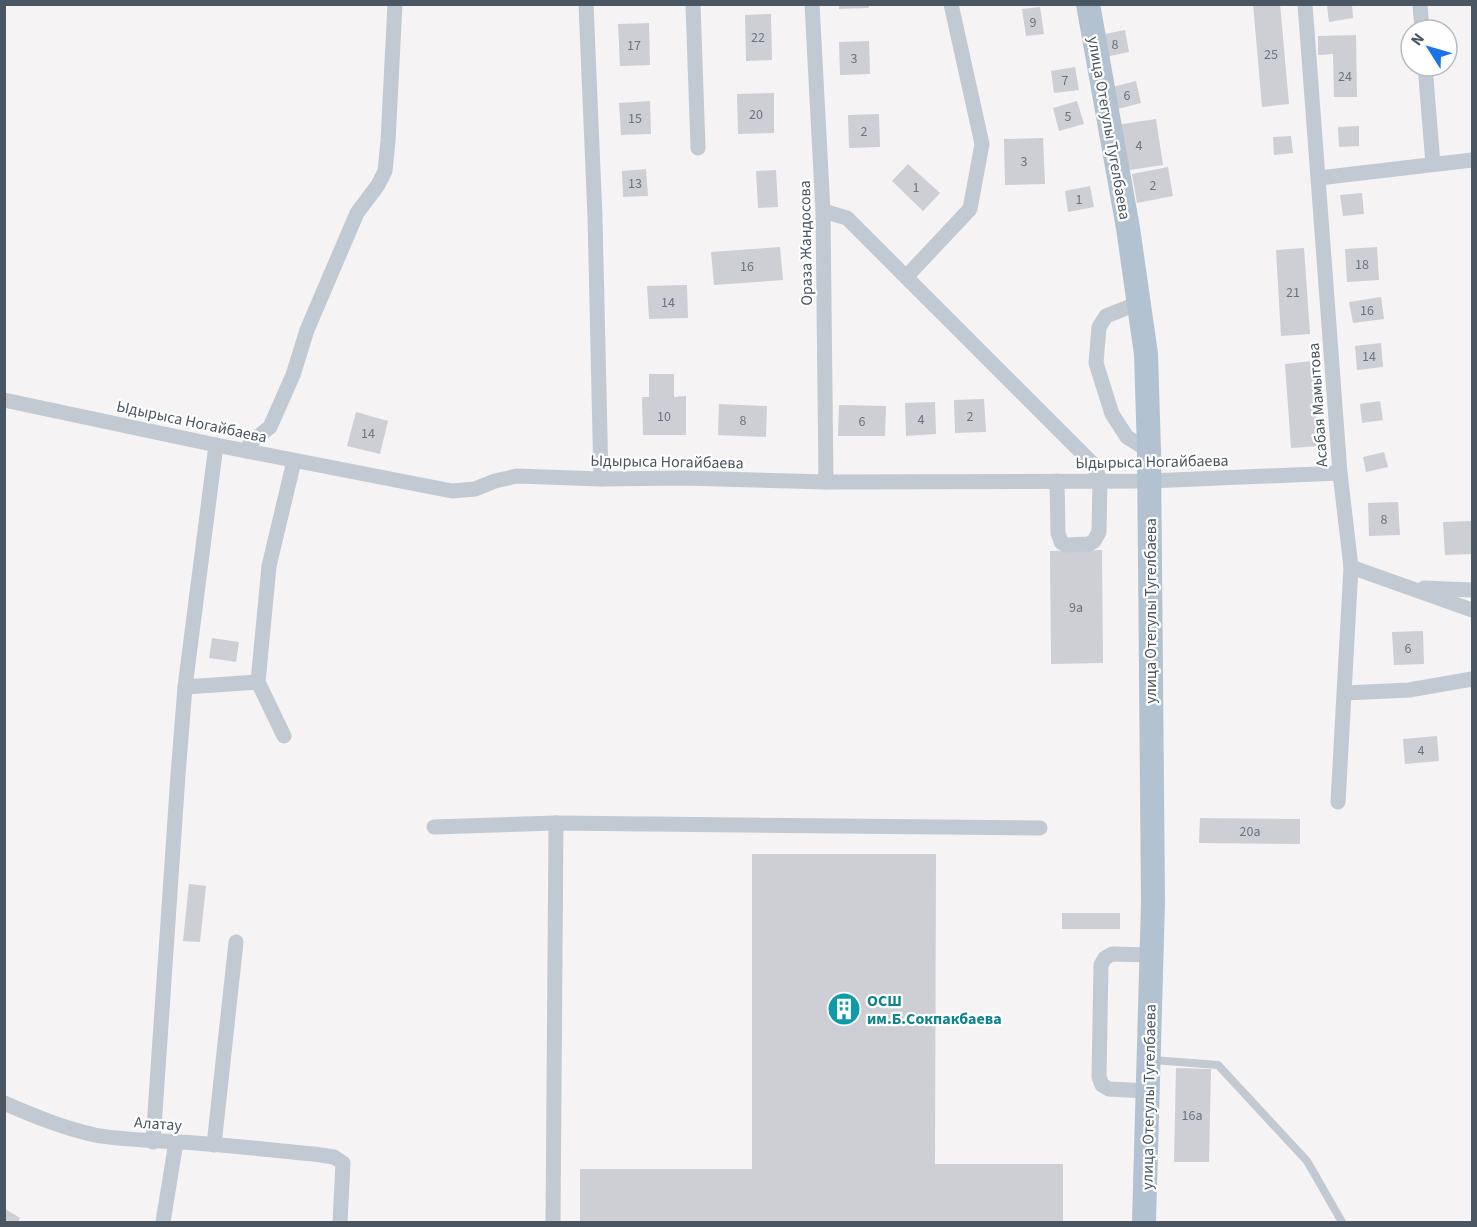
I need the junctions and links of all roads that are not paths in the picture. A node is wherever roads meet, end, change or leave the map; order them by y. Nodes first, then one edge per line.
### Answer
1 (395, 4) edge
2 (586, 4) edge
3 (693, 4) edge
4 (812, 4) edge
5 (951, 4) edge
6 (1088, 4) edge
7 (1305, 4) edge
8 (1426, 78) edge
9 (698, 148) dead end
10 (1473, 160) edge
11 (1433, 164) junction
12 (1319, 178) junction
13 (823, 211) junction
14 (906, 277) junction
15 (1139, 303) junction
16 (4, 400) edge
17 (216, 445) junction
18 (247, 451) junction
19 (1149, 452) junction
20 (294, 461) junction
21 (1340, 473) junction
22 (601, 479) junction
23 (1057, 480) junction
24 (1100, 480) junction
25 (1149, 481) junction
26 (826, 482) junction
27 (1352, 567) junction
28 (1412, 588) junction
29 (1473, 590) edge
30 (1473, 610) edge
31 (1473, 679) edge
32 (258, 682) junction
33 (185, 687) junction
34 (1345, 693) junction
35 (284, 736) dead end
36 (1338, 802) dead end
37 (556, 823) junction
38 (434, 827) dead end
39 (1040, 828) dead end
40 (236, 942) dead end
41 (1151, 955) junction
42 (1149, 1060) junction
43 (1148, 1091) junction
44 (4, 1103) edge
45 (153, 1142) junction
46 (176, 1142) junction
47 (214, 1145) junction
48 (163, 1222) edge
49 (340, 1222) edge
50 (553, 1222) edge
51 (1144, 1222) edge
52 (1342, 1222) edge

1 - 18 street
2 - 22 street
3 - 9 street
4 - 13 street, Ораза Жандосова
5 - 14 street
6 - 15 main road, улица Отегулы Тугелбаева
7 - 12 street, Асабая Мамытова
8 - 11 street
10 - 11 street
11 - 12 street
12 - 21 street, Асабая Мамытова
13 - 14 street
13 - 26 street, Ораза Жандосова
14 - 24 street
15 - 19 main road, улица Отегулы Тугелбаева
15 - 19 street
16 - 17 street, Ыдырыса Ногайбаева
17 - 18 street, Ыдырыса Ногайбаева
17 - 33 street
18 - 20 street, Ыдырыса Ногайбаева
19 - 25 main road, улица Отегулы Тугелбаева
20 - 22 street, Ыдырыса Ногайбаева
20 - 32 street
21 - 25 street, Ыдырыса Ногайбаева
21 - 27 street, Асабая Мамытова
22 - 26 street, Ыдырыса Ногайбаева
23 - 24 street, Ыдырыса Ногайбаева
23 - 24 street
23 - 26 street, Ыдырыса Ногайбаева
24 - 25 street, Ыдырыса Ногайбаева
25 - 41 main road, улица Отегулы Тугелбаева
27 - 28 street
27 - 34 street, Асабая Мамытова
28 - 29 street
28 - 30 street
31 - 34 street
32 - 33 street
32 - 35 street
33 - 45 street
34 - 36 street, Асабая Мамытова
37 - 38 street
37 - 39 street
37 - 50 street
40 - 47 street
41 - 42 main road, улица Отегулы Тугелбаева
41 - 43 street
42 - 43 main road, улица Отегулы Тугелбаева
42 - 52 lane
43 - 51 main road, улица Отегулы Тугелбаева
44 - 45 street, Алатау
45 - 46 street, Алатау
46 - 47 street, Алатау
46 - 48 street
47 - 49 street, Алатау

